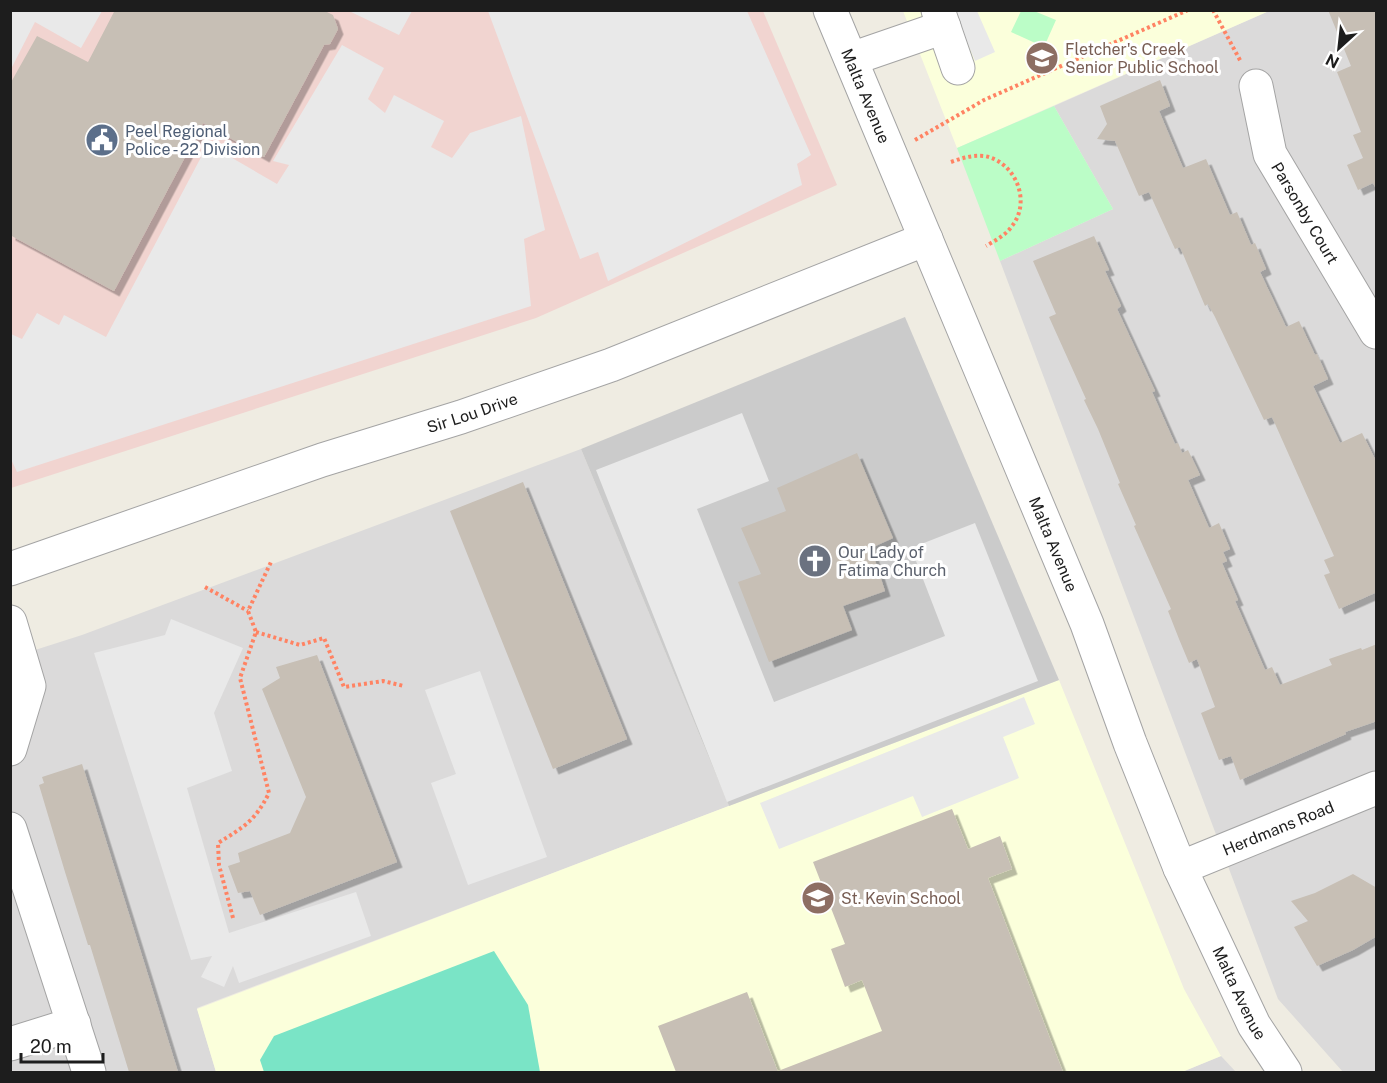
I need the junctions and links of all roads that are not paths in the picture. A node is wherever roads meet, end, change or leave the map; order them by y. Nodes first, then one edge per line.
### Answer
1 (830, 10) edge
2 (941, 19) edge
3 (851, 59) junction
4 (958, 68) dead end
5 (1256, 86) road end
6 (926, 239) junction
7 (1377, 332) edge
8 (10, 569) edge
9 (10, 622) edge
10 (10, 749) edge
11 (1377, 788) edge
12 (10, 829) edge
13 (1180, 868) junction
14 (74, 1024) junction
15 (10, 1044) edge
16 (89, 1072) edge
17 (1285, 1072) edge

1 - 3 street, Malta Avenue
2 - 3 street
2 - 4 street
3 - 6 street, Malta Avenue
5 - 7 street, Parsonby Court
6 - 8 street, Sir Lou Drive
6 - 13 street, Malta Avenue
9 - 10 street
11 - 13 street, Herdmans Road
12 - 14 street
13 - 17 street, Malta Avenue
14 - 15 street
14 - 16 street

